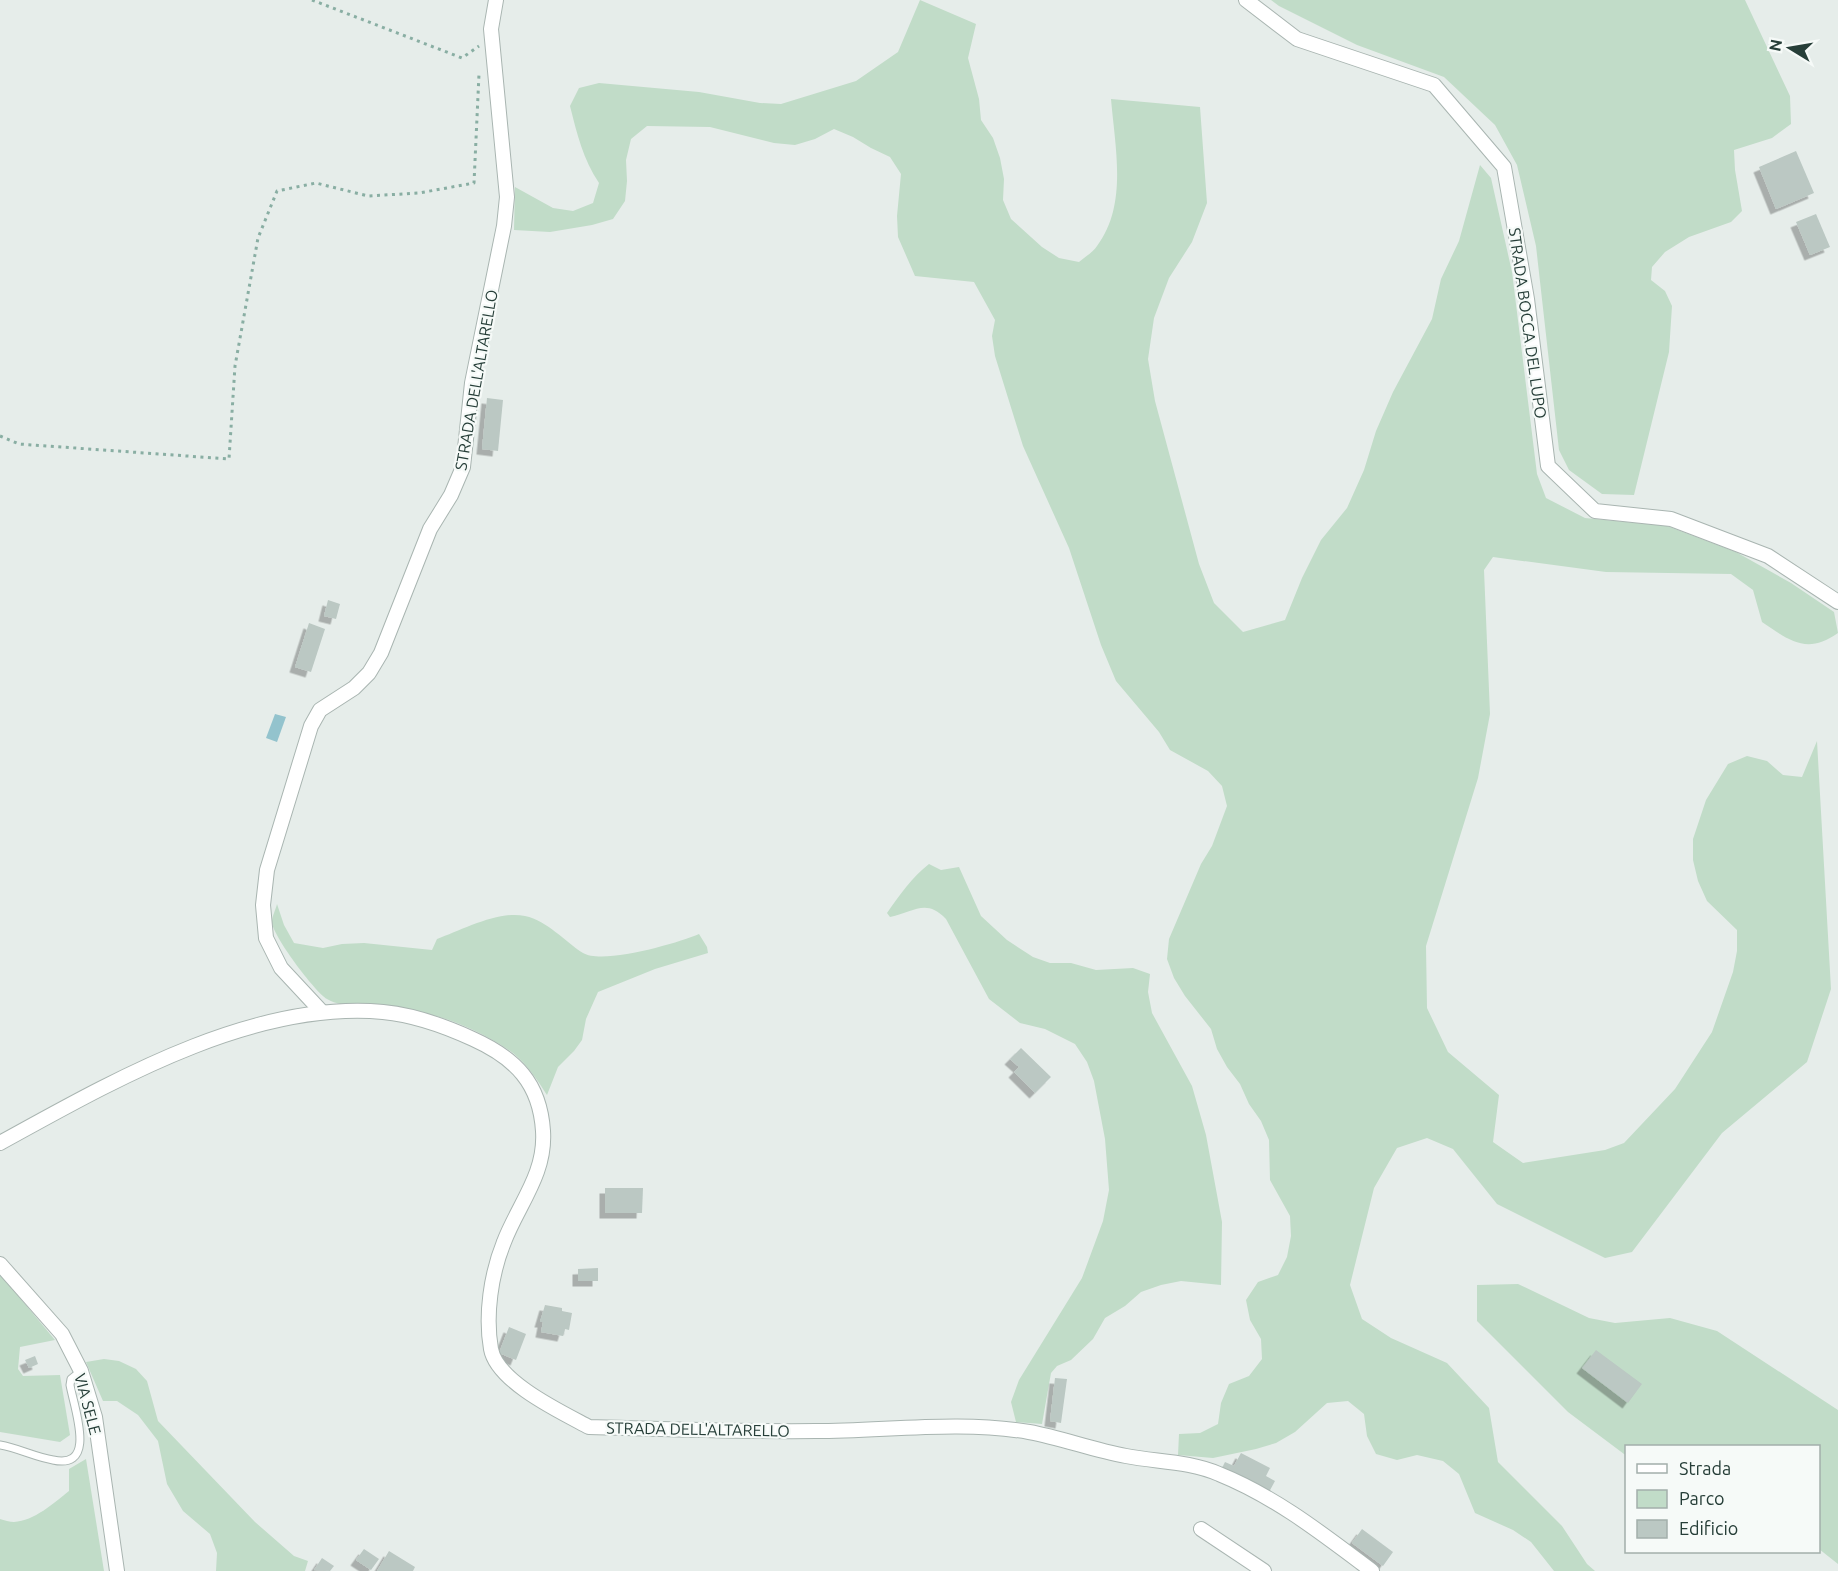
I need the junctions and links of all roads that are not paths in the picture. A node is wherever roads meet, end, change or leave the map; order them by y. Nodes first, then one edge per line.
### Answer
1 (496, 0) edge
2 (1246, 0) edge
3 (1838, 602) edge
4 (322, 1012) junction
5 (0, 1143) edge
6 (0, 1264) edge
7 (81, 1371) junction
8 (0, 1445) edge
9 (1201, 1529) dead end
10 (117, 1571) edge
11 (1264, 1571) edge
12 (1372, 1571) edge

1 - 4 street, STRADA DELL'ALTARELLO
2 - 3 street, STRADA BOCCA DEL LUPO
4 - 5 street, STRADA DELL'ALTARELLO
4 - 12 street, STRADA DELL'ALTARELLO
6 - 7 street, VIA SELE
7 - 8 lane
7 - 10 street, VIA SELE
9 - 11 street

